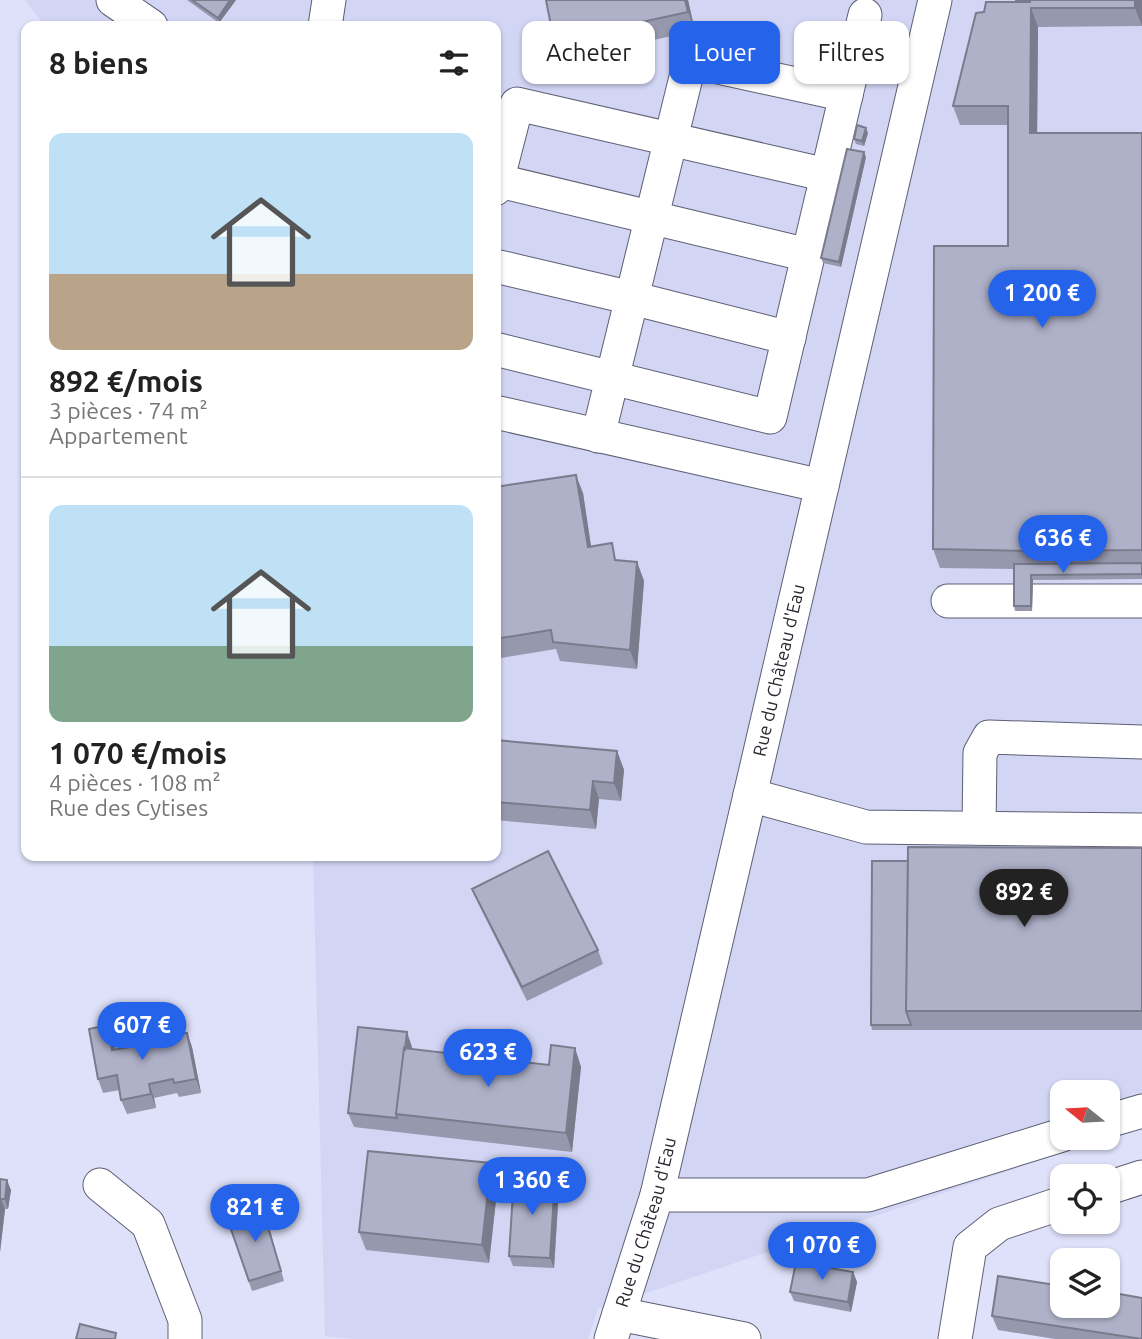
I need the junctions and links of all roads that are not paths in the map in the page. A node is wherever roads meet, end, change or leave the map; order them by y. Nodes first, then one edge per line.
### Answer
1 (113, 0) edge
2 (328, 0) edge
3 (935, 0) edge
4 (865, 15) dead end
5 (144, 21) edge
6 (326, 21) edge
7 (846, 94) junction
8 (671, 139) junction
9 (501, 164) edge
10 (827, 175) junction
11 (501, 184) edge
12 (651, 219) junction
13 (808, 255) junction
14 (501, 267) edge
15 (632, 298) junction
16 (789, 338) junction
17 (501, 350) edge
18 (612, 378) junction
19 (501, 413) edge
20 (598, 436) junction
21 (822, 486) junction
22 (948, 601) dead end
23 (1142, 601) edge
24 (1142, 742) edge
25 (750, 795) junction
26 (979, 828) junction
27 (1142, 830) edge
28 (1142, 1111) edge
29 (1120, 1117) edge
30 (1050, 1139) edge
31 (1142, 1177) edge
32 (1120, 1184) edge
33 (100, 1185) dead end
34 (657, 1195) junction
35 (1050, 1207) edge
36 (615, 1327) edge
37 (185, 1339) edge
38 (744, 1339) edge
39 (955, 1339) edge

1 - 5 street
2 - 6 street
3 - 21 street, Rue du Château d'Eau
4 - 7 street
7 - 8 street
7 - 10 street
8 - 9 street
8 - 10 street
8 - 12 street
10 - 13 street
11 - 12 street
12 - 13 street
12 - 15 street
13 - 16 street
14 - 15 street
15 - 16 street
15 - 18 street
16 - 18 street
17 - 18 street
18 - 20 street
19 - 20 street
20 - 21 street
21 - 25 street, Rue du Château d'Eau
22 - 23 street
24 - 26 street
25 - 26 street
25 - 34 street, Rue du Château d'Eau
26 - 27 street
28 - 29 street
30 - 34 street
31 - 32 street
33 - 37 street
34 - 36 street, Rue du Château d'Eau
35 - 39 street
36 - 38 street

